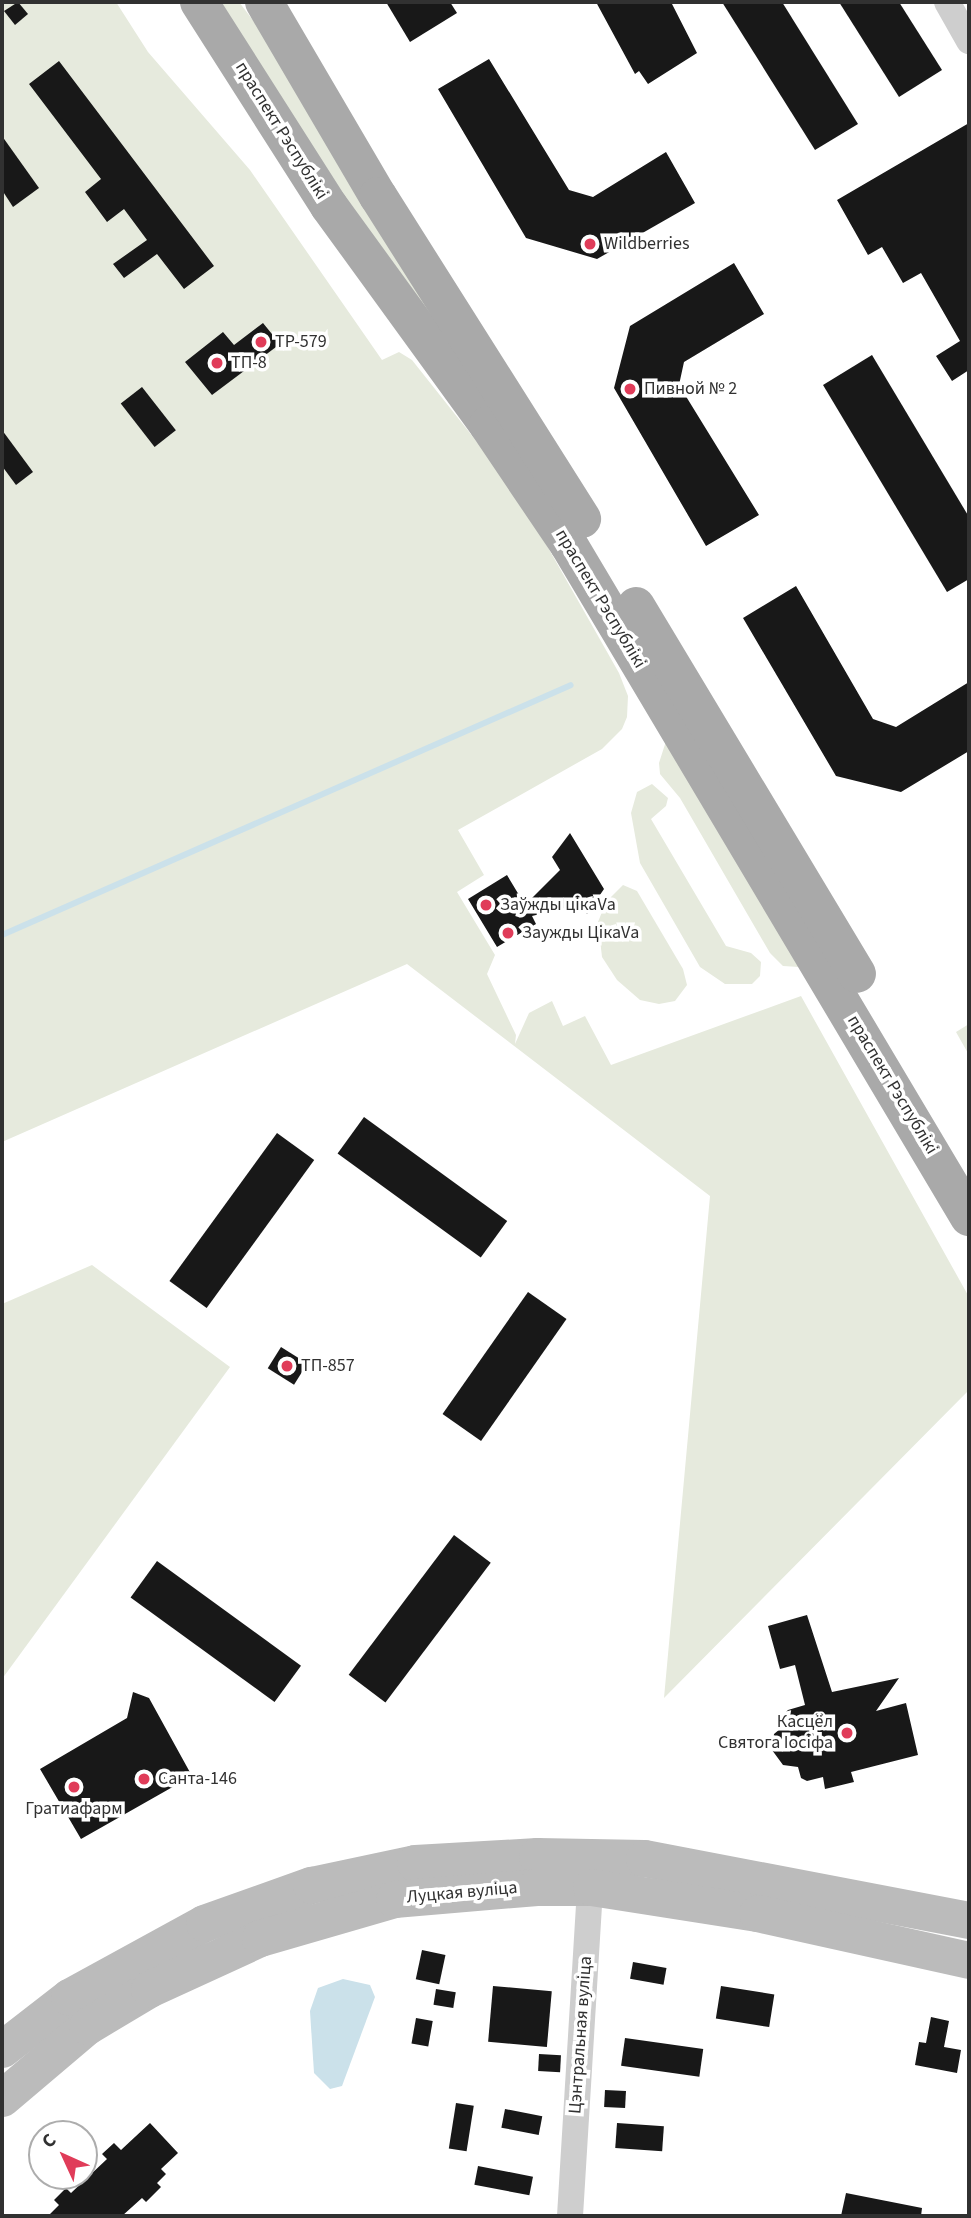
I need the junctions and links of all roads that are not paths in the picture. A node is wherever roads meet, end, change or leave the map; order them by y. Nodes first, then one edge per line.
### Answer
1 (199, 2) edge
2 (264, 2) edge
3 (947, 2) edge
4 (969, 41) edge
5 (969, 1166) edge
6 (969, 1217) edge
7 (592, 1871) junction
8 (969, 1920) edge
9 (969, 1960) edge
10 (2, 2049) edge
11 (2, 2098) edge
12 (570, 2216) edge

1 - 6 main road, праспект Рэспублікі
2 - 5 main road, праспект Рэспублікі
3 - 4 street
7 - 8 street, Луцкая вуліца
7 - 9 street, Луцкая вуліца
7 - 10 street, Луцкая вуліца
7 - 11 street, Луцкая вуліца
7 - 12 street, Цэнтральная вуліца

